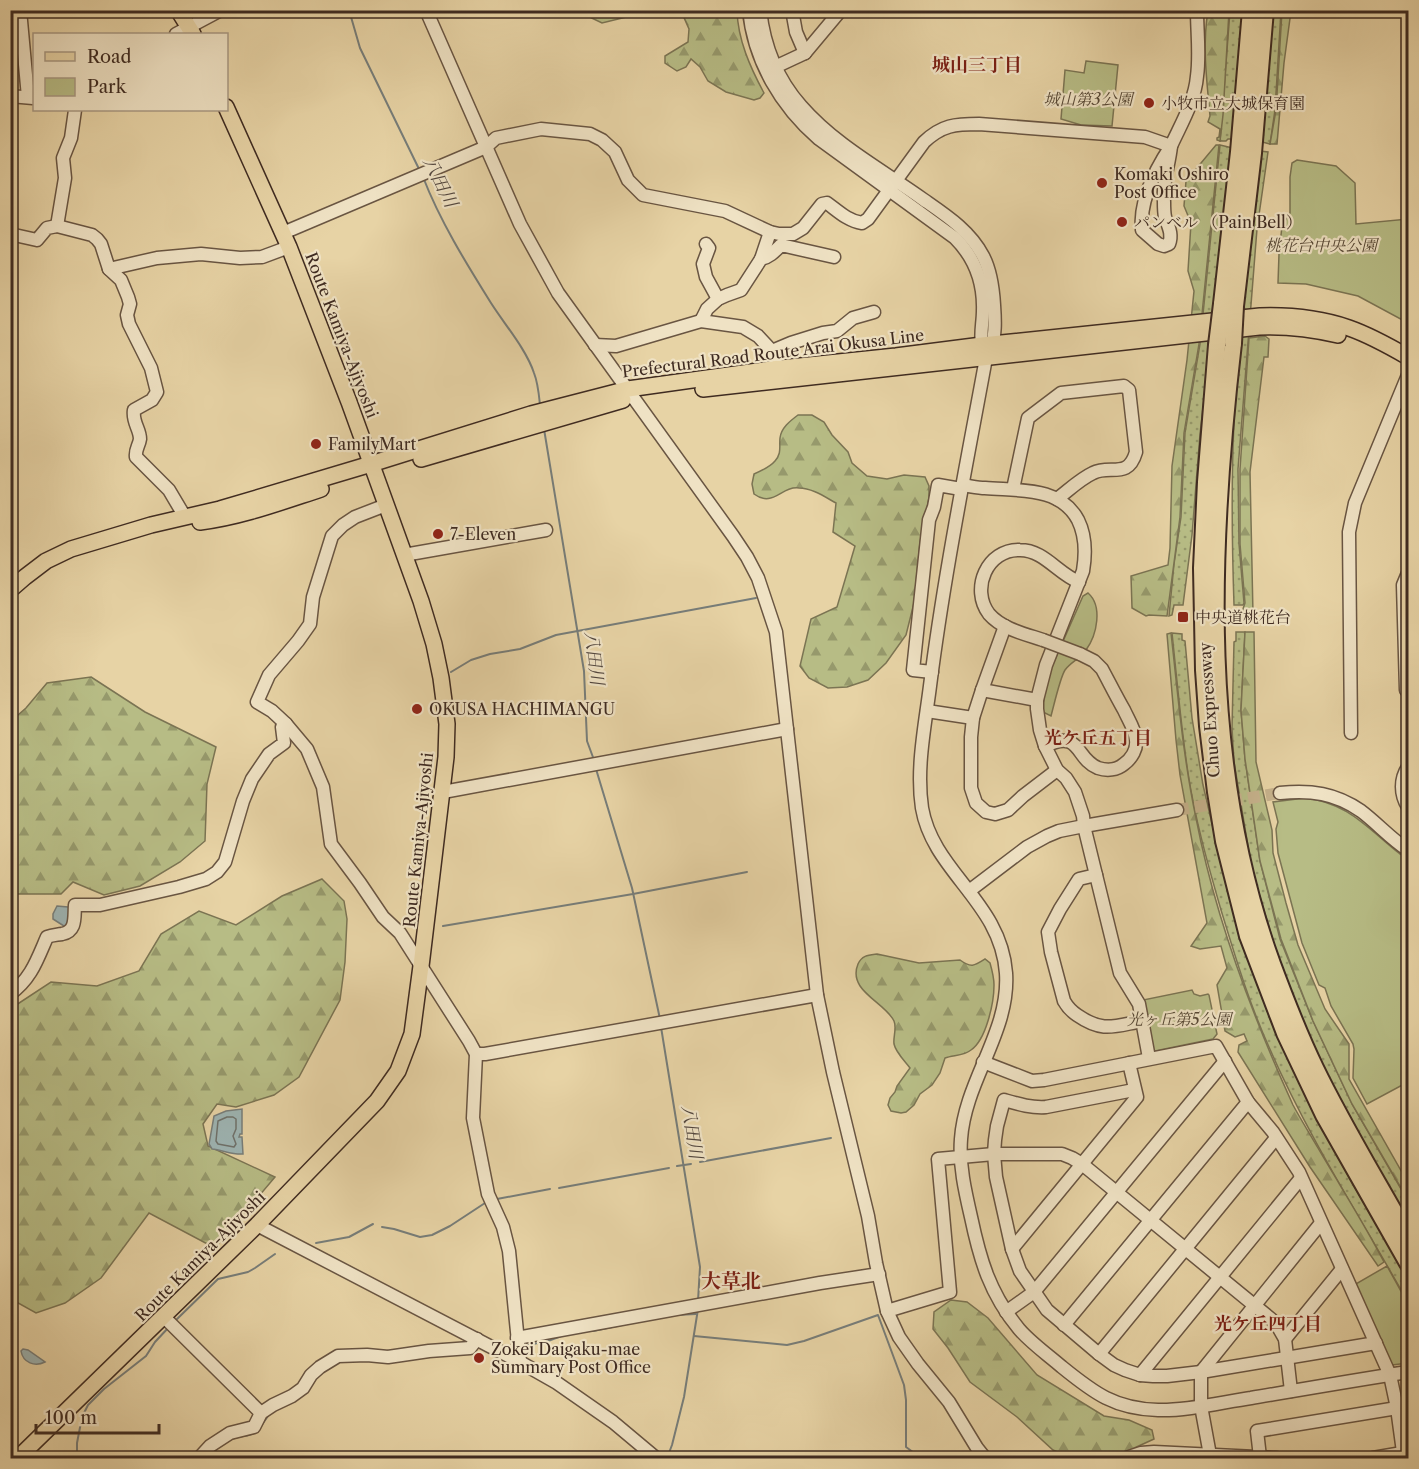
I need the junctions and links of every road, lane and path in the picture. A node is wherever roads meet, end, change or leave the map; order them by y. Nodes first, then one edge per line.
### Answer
1 (20, 10) edge
2 (178, 10) edge
3 (221, 10) edge
4 (426, 10) edge
5 (749, 10) edge
6 (760, 10) edge
7 (792, 10) edge
8 (841, 10) edge
9 (1197, 10) edge
10 (1251, 10) edge
11 (1265, 10) edge
12 (186, 32) edge
13 (805, 53) junction
14 (775, 67) junction
15 (10, 96) edge
16 (31, 98) edge
17 (75, 111) edge
18 (228, 111) edge
19 (1171, 146) junction
20 (486, 147) junction
21 (892, 185) junction
22 (57, 226) junction
23 (770, 232) junction
24 (10, 234) edge
25 (286, 240) junction
26 (706, 244) dead end
27 (834, 257) dead end
28 (761, 259) junction
29 (109, 269) junction
30 (718, 299) junction
31 (1229, 305) junction
32 (874, 312) dead end
33 (701, 321) junction
34 (1225, 344) junction
35 (595, 345) junction
36 (987, 349) junction
37 (772, 351) junction
38 (1408, 357) edge
39 (1408, 368) edge
40 (777, 374) junction
41 (1408, 375) edge
42 (631, 393) junction
43 (373, 468) junction
44 (962, 487) junction
45 (1013, 489) junction
46 (1058, 499) junction
47 (386, 506) junction
48 (185, 517) junction
49 (151, 525) junction
50 (546, 530) dead end
51 (404, 555) junction
52 (1408, 573) edge
53 (1079, 582) junction
54 (10, 590) edge
55 (1406, 597) edge
56 (1005, 626) junction
57 (1406, 634) edge
58 (932, 672) junction
59 (982, 690) junction
60 (1408, 690) edge
61 (1037, 700) junction
62 (927, 711) junction
63 (973, 718) junction
64 (286, 724) junction
65 (787, 729) junction
66 (1351, 734) dead end
67 (1045, 746) junction
68 (1408, 767) edge
69 (1057, 770) junction
70 (443, 792) junction
71 (1280, 793) tunnel mouth
72 (1408, 807) edge
73 (1177, 810) tunnel mouth
74 (1084, 826) junction
75 (1408, 850) edge
76 (1096, 875) junction
77 (969, 891) junction
78 (421, 966) junction
79 (10, 993) edge
80 (818, 995) junction
81 (1142, 1021) junction
82 (476, 1054) junction
83 (1149, 1058) junction
84 (1225, 1061) junction
85 (983, 1062) junction
86 (1129, 1063) junction
87 (1134, 1090) junction
88 (1248, 1102) junction
89 (1276, 1138) junction
90 (994, 1155) junction
91 (961, 1157) junction
92 (1082, 1164) junction
93 (1301, 1178) junction
94 (1116, 1193) junction
95 (1150, 1221) junction
96 (1322, 1223) junction
97 (257, 1225) junction
98 (1408, 1237) edge
99 (1012, 1249) junction
100 (1185, 1249) junction
101 (1408, 1263) edge
102 (1342, 1269) junction
103 (879, 1274) junction
104 (1220, 1277) junction
105 (1034, 1292) junction
106 (1254, 1305) junction
107 (887, 1311) junction
108 (1006, 1312) junction
109 (164, 1317) junction
110 (1064, 1325) junction
111 (517, 1338) junction
112 (477, 1339) junction
113 (1285, 1339) junction
114 (1376, 1343) junction
115 (1099, 1354) junction
116 (1286, 1358) junction
117 (520, 1362) junction
118 (1201, 1372) junction
119 (1408, 1372) edge
120 (1140, 1375) junction
121 (1390, 1375) junction
122 (1291, 1391) junction
123 (1201, 1406) junction
124 (1397, 1408) junction
125 (261, 1413) junction
126 (1406, 1452) edge
127 (1210, 1455) junction
128 (1260, 1457) edge
129 (18, 1458) edge
130 (199, 1458) edge
131 (656, 1458) edge
132 (985, 1458) edge
133 (1126, 1458) edge
134 (1277, 1458) edge
135 (1373, 1458) edge

1 - 16 street
2 - 12 main road
3 - 12 street
4 - 20 street
5 - 21 street
6 - 14 street
7 - 13 street
8 - 13 street
9 - 19 street
10 - 31 highway, Chuo Expressway
11 - 31 highway, Chuo Expressway
13 - 14 street
14 - 21 street
15 - 16 street
17 - 22 street
18 - 25 main road, Route Kamiya-Ajiyoshi
19 - 19 street
19 - 21 street
20 - 23 street
20 - 25 street
20 - 35 street
21 - 23 street
21 - 36 street
22 - 24 street
22 - 29 street
23 - 28 street
25 - 29 street
25 - 43 main road, Route Kamiya-Ajiyoshi
26 - 30 street
27 - 28 street
28 - 30 street
29 - 48 street
30 - 33 street
31 - 34 highway, Chuo Expressway, bridge
32 - 37 street
33 - 35 street
33 - 37 street
34 - 98 highway, Chuo Expressway
34 - 101 highway, Chuo Expressway
35 - 42 street
36 - 38 main road, Prefectural Road Route Arai Okusa Line
36 - 39 main road, Prefectural Road Route Arai Okusa Line
36 - 40 main road, Prefectural Road Route Arai Okusa Line
36 - 44 street
37 - 40 street
40 - 42 main road, Prefectural Road Route Arai Okusa Line
41 - 66 street
42 - 43 main road, Prefectural Road Route Arai Okusa Line
42 - 65 street
43 - 47 main road, Route Kamiya-Ajiyoshi
43 - 48 main road, Prefectural Road Route Arai Okusa Line
43 - 49 main road, Prefectural Road Route Arai Okusa Line
44 - 45 street
44 - 58 street
44 - 58 street
45 - 46 street
45 - 46 street
46 - 53 street
47 - 51 main road, Route Kamiya-Ajiyoshi
47 - 64 street
48 - 49 main road, Prefectural Road Route Arai Okusa Line
49 - 54 main road, Prefectural Road Route Arai Okusa Line
50 - 51 street
51 - 70 main road, Route Kamiya-Ajiyoshi
52 - 55 street
53 - 56 street
53 - 61 street
55 - 57 street
56 - 59 street
56 - 67 street, bridge
57 - 60 street
58 - 62 street
59 - 61 street
59 - 63 street
61 - 67 street
62 - 63 street
62 - 77 street
63 - 69 street
64 - 78 street
64 - 79 street
65 - 70 street
65 - 80 street
67 - 69 street
68 - 72 street
69 - 74 street
70 - 78 main road, Route Kamiya-Ajiyoshi
71 - 75 street
73 - 74 street
74 - 76 street
74 - 77 street
76 - 81 street
76 - 81 street
77 - 85 street
78 - 82 street
78 - 97 main road, Route Kamiya-Ajiyoshi
80 - 82 street
80 - 103 street
81 - 83 street
82 - 111 street
83 - 84 street
83 - 86 street
84 - 88 street
84 - 94 street
85 - 86 street
85 - 91 street
86 - 87 street
87 - 90 street
87 - 92 street
88 - 89 street
88 - 95 street
89 - 93 street
89 - 100 street
90 - 91 street
90 - 92 street
90 - 99 street
91 - 107 street
91 - 108 street
92 - 94 street
92 - 99 street
93 - 96 street
93 - 104 street
94 - 95 street
94 - 105 street
95 - 100 street
95 - 110 street
96 - 102 street
96 - 106 street
97 - 109 main road, Route Kamiya-Ajiyoshi
97 - 112 street
99 - 105 street
100 - 104 street
100 - 115 street
102 - 113 street
102 - 114 street
103 - 107 street
103 - 111 street
104 - 106 street
104 - 120 street
105 - 108 street
105 - 110 street
106 - 113 street
106 - 118 street
107 - 132 street
108 - 123 street
109 - 125 street
109 - 129 main road, Route Kamiya-Ajiyoshi
110 - 115 street
111 - 117 street
112 - 117 street
112 - 125 street
113 - 116 street
114 - 116 street
114 - 121 street
115 - 120 street
116 - 118 street
116 - 122 street
117 - 131 street
118 - 120 street
118 - 123 street
119 - 121 street
121 - 122 street
121 - 124 street
122 - 123 street
123 - 127 street
124 - 126 street
124 - 128 street
125 - 130 street
126 - 135 street
127 - 128 street
127 - 133 street
128 - 134 street

